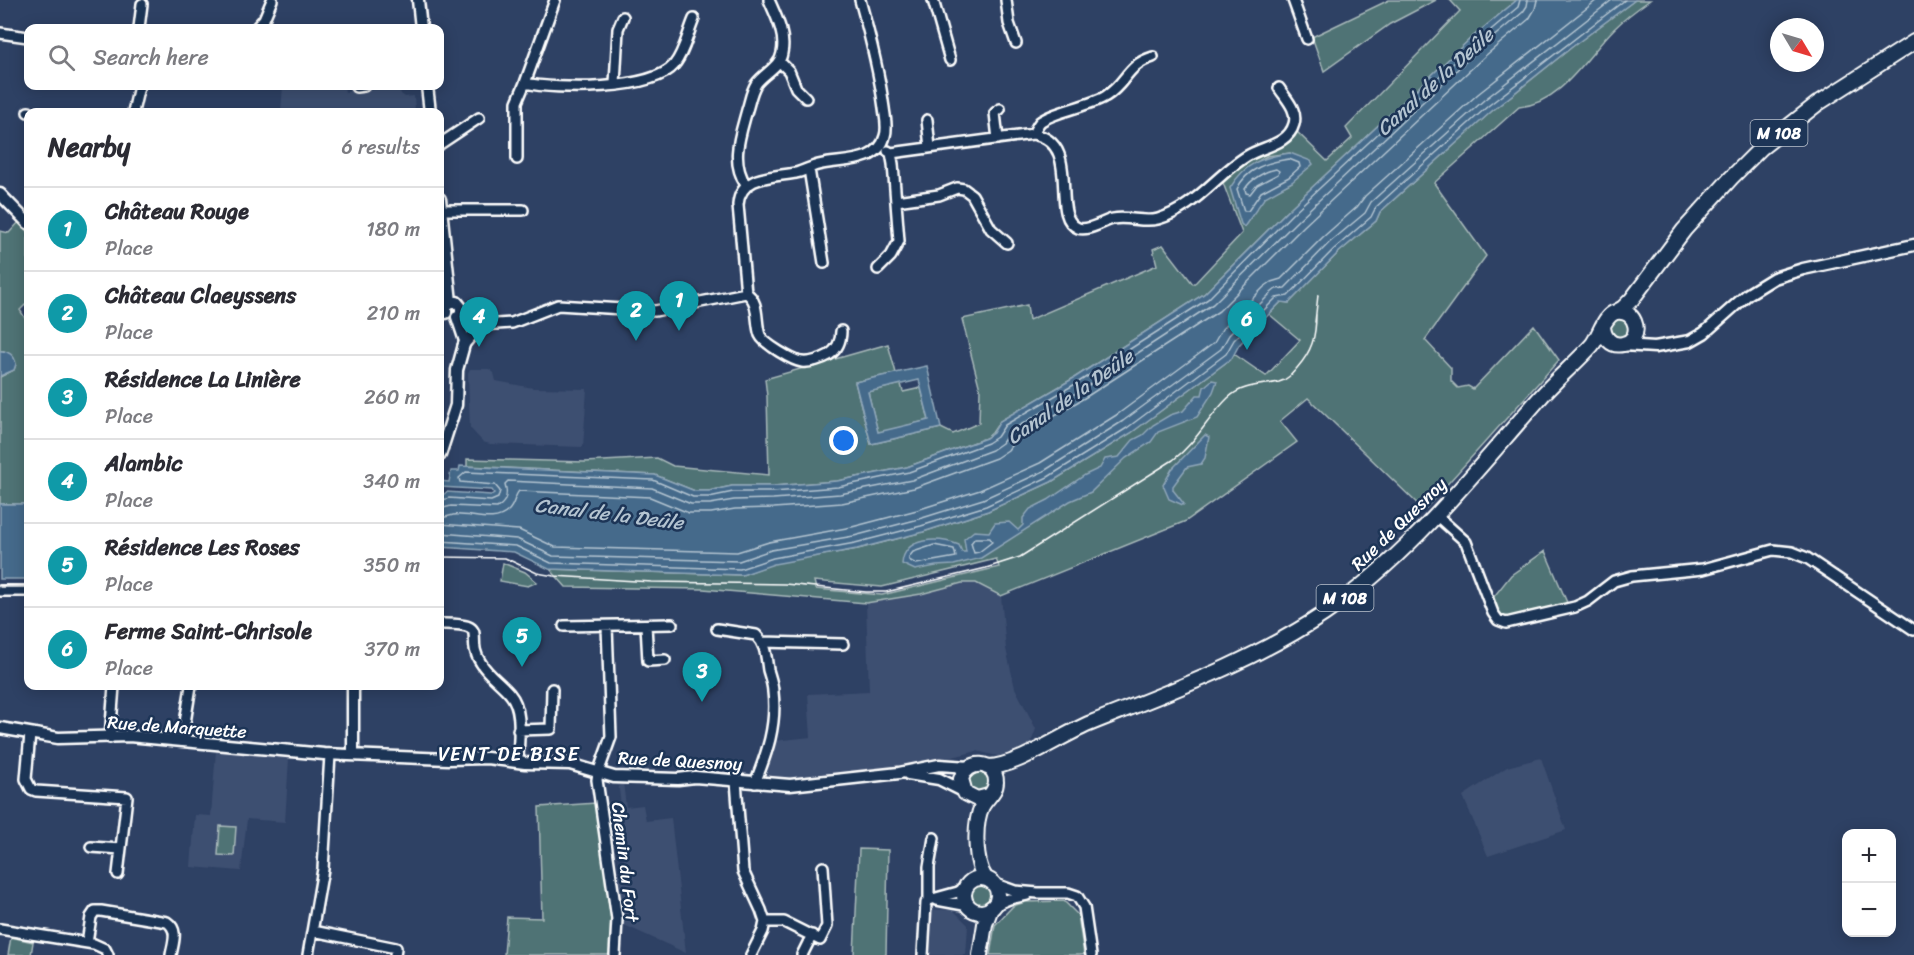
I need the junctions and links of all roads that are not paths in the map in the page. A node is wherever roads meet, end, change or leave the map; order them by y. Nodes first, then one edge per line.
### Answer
1 (272, 0) edge
2 (418, 0) edge
3 (555, 0) edge
4 (769, 0) edge
5 (860, 0) edge
6 (933, 0) edge
7 (1006, 0) edge
8 (1293, 0) edge
9 (142, 4) dead end
10 (623, 17) dead end
11 (694, 19) dead end
12 (140, 24) edge
13 (260, 24) edge
14 (421, 24) edge
15 (0, 33) edge
16 (24, 36) edge
17 (1307, 39) dead end
18 (1914, 42) edge
19 (1016, 43) dead end
20 (1153, 57) dead end
21 (950, 60) dead end
22 (779, 61) junction
23 (525, 83) junction
24 (615, 84) junction
25 (1279, 88) dead end
26 (138, 90) edge
27 (427, 90) edge
28 (806, 98) dead end
29 (133, 108) edge
30 (430, 108) edge
31 (1000, 109) dead end
32 (479, 118) dead end
33 (927, 120) dead end
34 (1033, 134) junction
35 (998, 139) junction
36 (444, 141) edge
37 (881, 146) junction
38 (930, 147) junction
39 (891, 153) junction
40 (517, 159) dead end
41 (809, 169) junction
42 (746, 185) junction
43 (896, 201) junction
44 (3, 202) edge
45 (444, 204) edge
46 (523, 210) dead end
47 (24, 220) edge
48 (444, 240) edge
49 (1007, 243) dead end
50 (1914, 244) edge
51 (824, 262) dead end
52 (878, 269) dead end
53 (1647, 281) junction
54 (746, 293) junction
55 (451, 302) junction
56 (444, 311) edge
57 (1614, 313) junction
58 (459, 314) junction
59 (444, 315) edge
60 (1635, 324) junction
61 (1603, 325) junction
62 (481, 326) junction
63 (841, 331) dead end
64 (1619, 345) junction
65 (1674, 345) junction
66 (463, 346) junction
67 (1561, 376) junction
68 (444, 442) edge
69 (1437, 516) junction
70 (0, 591) edge
71 (24, 591) edge
72 (444, 624) edge
73 (672, 624) dead end
74 (646, 625) junction
75 (564, 626) dead end
76 (608, 626) junction
77 (717, 629) dead end
78 (1914, 630) edge
79 (762, 642) junction
80 (843, 644) dead end
81 (665, 660) dead end
82 (552, 689) dead end
83 (114, 690) edge
84 (190, 690) edge
85 (353, 690) edge
86 (0, 728) edge
87 (518, 730) junction
88 (30, 734) junction
89 (1068, 734) junction
90 (110, 738) junction
91 (182, 741) junction
92 (330, 755) junction
93 (353, 755) junction
94 (518, 762) junction
95 (969, 767) junction
96 (987, 767) junction
97 (598, 773) junction
98 (899, 773) junction
99 (736, 781) junction
100 (755, 783) junction
101 (992, 790) junction
102 (965, 793) junction
103 (934, 838) dead end
104 (91, 847) dead end
105 (121, 849) junction
106 (823, 867) dead end
107 (118, 874) dead end
108 (990, 881) junction
109 (967, 885) junction
110 (1038, 893) junction
111 (932, 900) junction
112 (993, 907) junction
113 (970, 908) junction
114 (765, 922) junction
115 (0, 929) edge
116 (313, 931) junction
117 (812, 935) junction
118 (87, 943) junction
119 (108, 955) edge
120 (171, 955) edge
121 (308, 955) edge
122 (395, 955) edge
123 (615, 955) edge
124 (751, 955) edge
125 (802, 955) edge
126 (924, 955) edge
127 (975, 955) edge
128 (980, 955) edge
129 (1091, 955) edge

1 - 13 street
2 - 14 street
3 - 23 street
4 - 22 street
5 - 37 street
6 - 21 street
7 - 19 street
8 - 17 street
9 - 12 street
10 - 24 street
11 - 24 street
15 - 16 street
18 - 53 main road, M 108
20 - 34 street
22 - 28 street
22 - 42 street
23 - 24 street
23 - 40 street
25 - 34 street
26 - 29 street
27 - 30 street
31 - 35 street
32 - 36 street
33 - 38 street
34 - 35 street
35 - 38 street
37 - 39 street
37 - 41 street
38 - 39 street
39 - 43 street
41 - 42 street
41 - 51 street
42 - 54 street
43 - 49 street
43 - 52 street
44 - 47 street
45 - 46 street
48 - 55 street
50 - 65 street
53 - 57 main road, M 108
53 - 60 main road, M 108
54 - 62 street
54 - 63 street
55 - 56 street
55 - 58 street
57 - 60 main road
57 - 61 main road
58 - 59 street
58 - 62 street
58 - 66 street
60 - 64 main road
60 - 65 street
61 - 64 main road
61 - 67 main road, Rue de Quesnoy / M 108
62 - 66 street
64 - 65 street
64 - 67 main road, Rue de Quesnoy / M 108
66 - 68 street
67 - 69 main road, Rue de Quesnoy / M 108
69 - 78 street
69 - 89 main road, Rue de Quesnoy / M 108
70 - 71 street
72 - 87 street
73 - 74 street
74 - 76 street
74 - 81 street
75 - 76 street
76 - 97 street
77 - 79 street
79 - 80 street
79 - 100 street
82 - 87 street
83 - 90 street
84 - 91 street
85 - 93 street
86 - 88 street, Rue de Marquette
87 - 94 street
88 - 90 street, Rue de Marquette
88 - 105 street
89 - 96 main road, Rue de Quesnoy / M 108
89 - 101 main road, Rue de Quesnoy / M 108
90 - 91 street, Rue de Marquette
91 - 92 street, Rue de Marquette
92 - 93 street, Rue de Marquette
92 - 116 street
93 - 94 street, Rue de Quesnoy
94 - 97 street, Rue de Quesnoy
95 - 96 main road
95 - 98 street, Rue de Quesnoy
95 - 102 main road
96 - 101 main road
97 - 99 street, Rue de Quesnoy
97 - 123 street, Chemin du Fort
98 - 100 street, Rue de Quesnoy
98 - 102 street, Rue de Quesnoy
99 - 100 street, Rue de Quesnoy
99 - 114 street
101 - 102 main road
101 - 108 main road
102 - 109 main road
103 - 111 street
104 - 105 street
105 - 107 street
106 - 117 street
108 - 109 main road
108 - 110 street
108 - 112 main road
109 - 111 street
109 - 113 main road
110 - 112 street
110 - 129 street
111 - 113 street
111 - 126 street
112 - 113 main road
112 - 128 main road
113 - 127 main road
114 - 117 street
114 - 124 street
115 - 118 street
116 - 121 street
116 - 122 street
117 - 125 street
118 - 119 street
118 - 120 street

